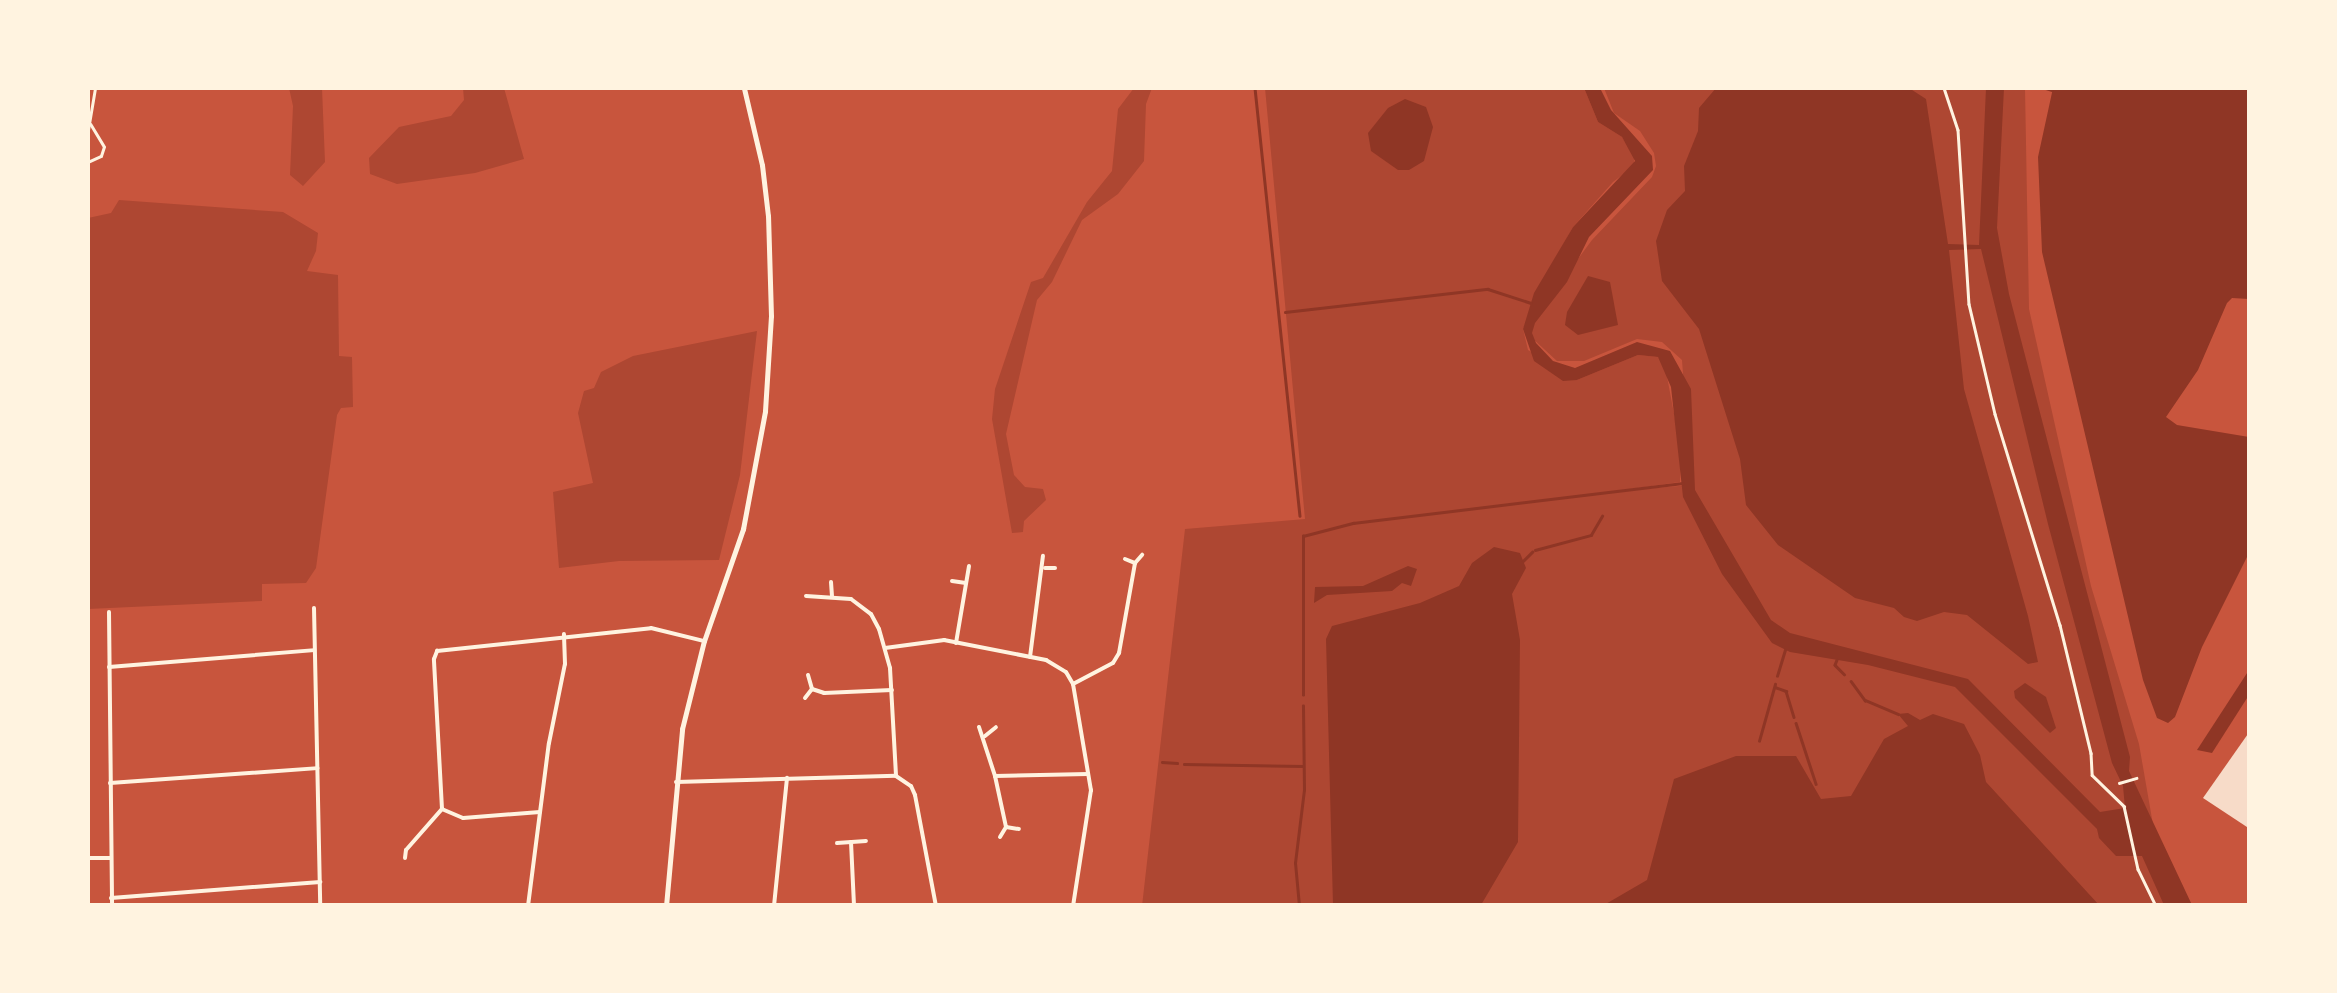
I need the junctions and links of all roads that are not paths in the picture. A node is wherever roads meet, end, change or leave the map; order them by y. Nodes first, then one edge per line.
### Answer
1 (95, 88) edge
2 (744, 88) edge
3 (89, 128) edge
4 (88, 162) edge
5 (1142, 555) dead end
6 (1043, 556) dead end
7 (1125, 559) dead end
8 (1135, 563) junction
9 (968, 566) dead end
10 (1045, 568) junction
11 (1055, 568) dead end
12 (952, 581) dead end
13 (831, 582) dead end
14 (966, 584) junction
15 (806, 596) dead end
16 (832, 596) junction
17 (314, 608) dead end
18 (110, 612) dead end
19 (564, 634) junction
20 (704, 642) junction
21 (956, 642) junction
22 (885, 648) junction
23 (314, 650) junction
24 (1030, 657) junction
25 (109, 667) junction
26 (808, 675) dead end
27 (1073, 684) junction
28 (812, 689) junction
29 (892, 690) junction
30 (805, 698) dead end
31 (979, 727) dead end
32 (996, 727) dead end
33 (985, 736) junction
34 (317, 768) junction
35 (1088, 774) junction
36 (896, 776) junction
37 (995, 776) junction
38 (787, 778) junction
39 (110, 782) junction
40 (675, 782) junction
41 (442, 809) junction
42 (540, 812) junction
43 (1006, 827) junction
44 (1019, 829) dead end
45 (1000, 836) dead end
46 (851, 842) junction
47 (866, 842) dead end
48 (837, 843) dead end
49 (88, 858) edge
50 (110, 858) junction
51 (405, 858) dead end
52 (320, 882) junction
53 (111, 898) junction
54 (112, 906) edge
55 (320, 906) edge
56 (528, 906) edge
57 (666, 906) edge
58 (774, 906) edge
59 (854, 906) edge
60 (936, 906) edge
61 (1073, 906) edge

1 - 3 lane
2 - 20 street
3 - 4 lane
5 - 8 street
6 - 10 street
7 - 8 street
8 - 27 street
9 - 14 street
10 - 11 street
10 - 24 street
12 - 14 street
13 - 16 street
14 - 21 street
15 - 16 street
16 - 22 street
17 - 23 street
18 - 25 street
19 - 20 street
19 - 41 street
19 - 42 street
20 - 40 street
21 - 22 street
21 - 24 street
22 - 29 street
23 - 25 street
23 - 34 street
24 - 27 street
25 - 39 street
26 - 28 street
27 - 35 street
28 - 29 street
28 - 30 street
29 - 36 street
31 - 33 street
32 - 33 street
33 - 37 street
34 - 39 street
34 - 52 street
35 - 37 street
35 - 61 street
36 - 38 street
36 - 60 street
37 - 43 street
38 - 40 street
38 - 58 street
39 - 50 street
40 - 57 street
41 - 42 street
41 - 51 street
42 - 56 street
43 - 44 street
43 - 45 street
46 - 47 street
46 - 48 street
46 - 59 street
49 - 50 street
50 - 53 street
52 - 53 street
52 - 55 street
53 - 54 street

